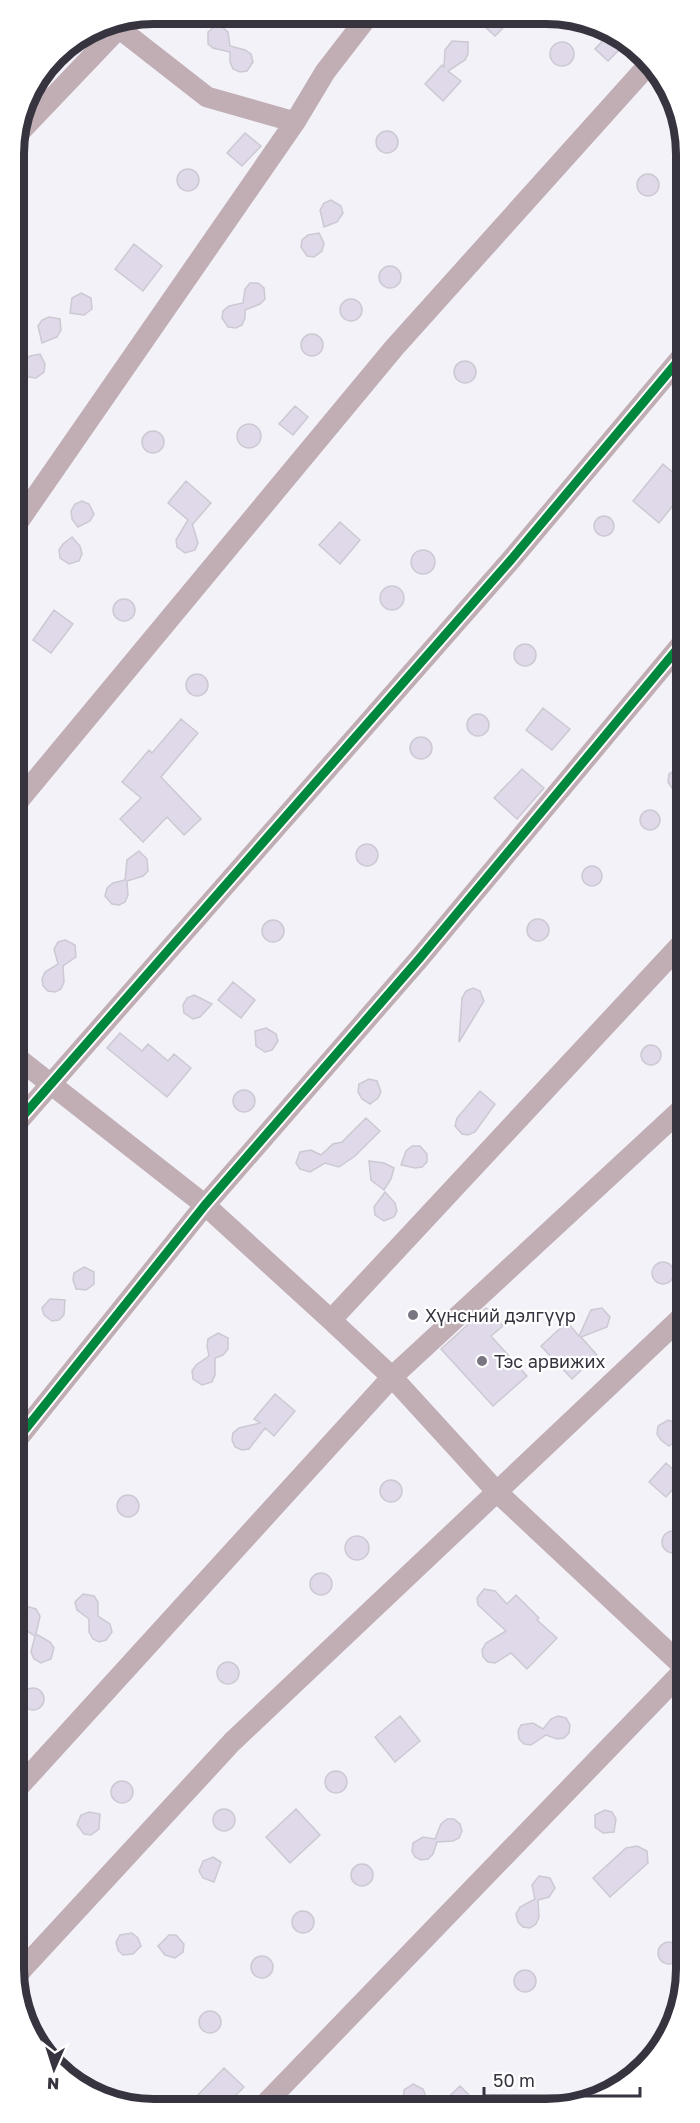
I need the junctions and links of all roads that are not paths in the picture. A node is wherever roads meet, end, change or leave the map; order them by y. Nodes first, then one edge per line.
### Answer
1 (362, 24) edge
2 (120, 28) edge
3 (110, 32) edge
4 (644, 69) edge
5 (295, 122) junction
6 (28, 123) edge
7 (676, 364) edge
8 (24, 514) edge
9 (676, 651) edge
10 (24, 794) edge
11 (676, 950) edge
12 (24, 1063) edge
13 (51, 1084) junction
14 (676, 1114) edge
15 (24, 1115) edge
16 (205, 1205) junction
17 (331, 1320) junction
18 (676, 1323) edge
19 (392, 1377) junction
20 (24, 1431) edge
21 (498, 1493) junction
22 (676, 1660) edge
23 (676, 1679) edge
24 (24, 1781) edge
25 (24, 1967) edge
26 (270, 2099) edge

1 - 5 street
2 - 5 street
3 - 6 street
4 - 10 street
5 - 8 street
7 - 13 street
9 - 16 street
11 - 17 street
12 - 13 street
13 - 15 street
13 - 16 street
14 - 19 street
16 - 17 street
16 - 20 street
17 - 19 street
18 - 21 street
19 - 21 street
19 - 24 street
21 - 22 street
21 - 25 street
23 - 26 street

